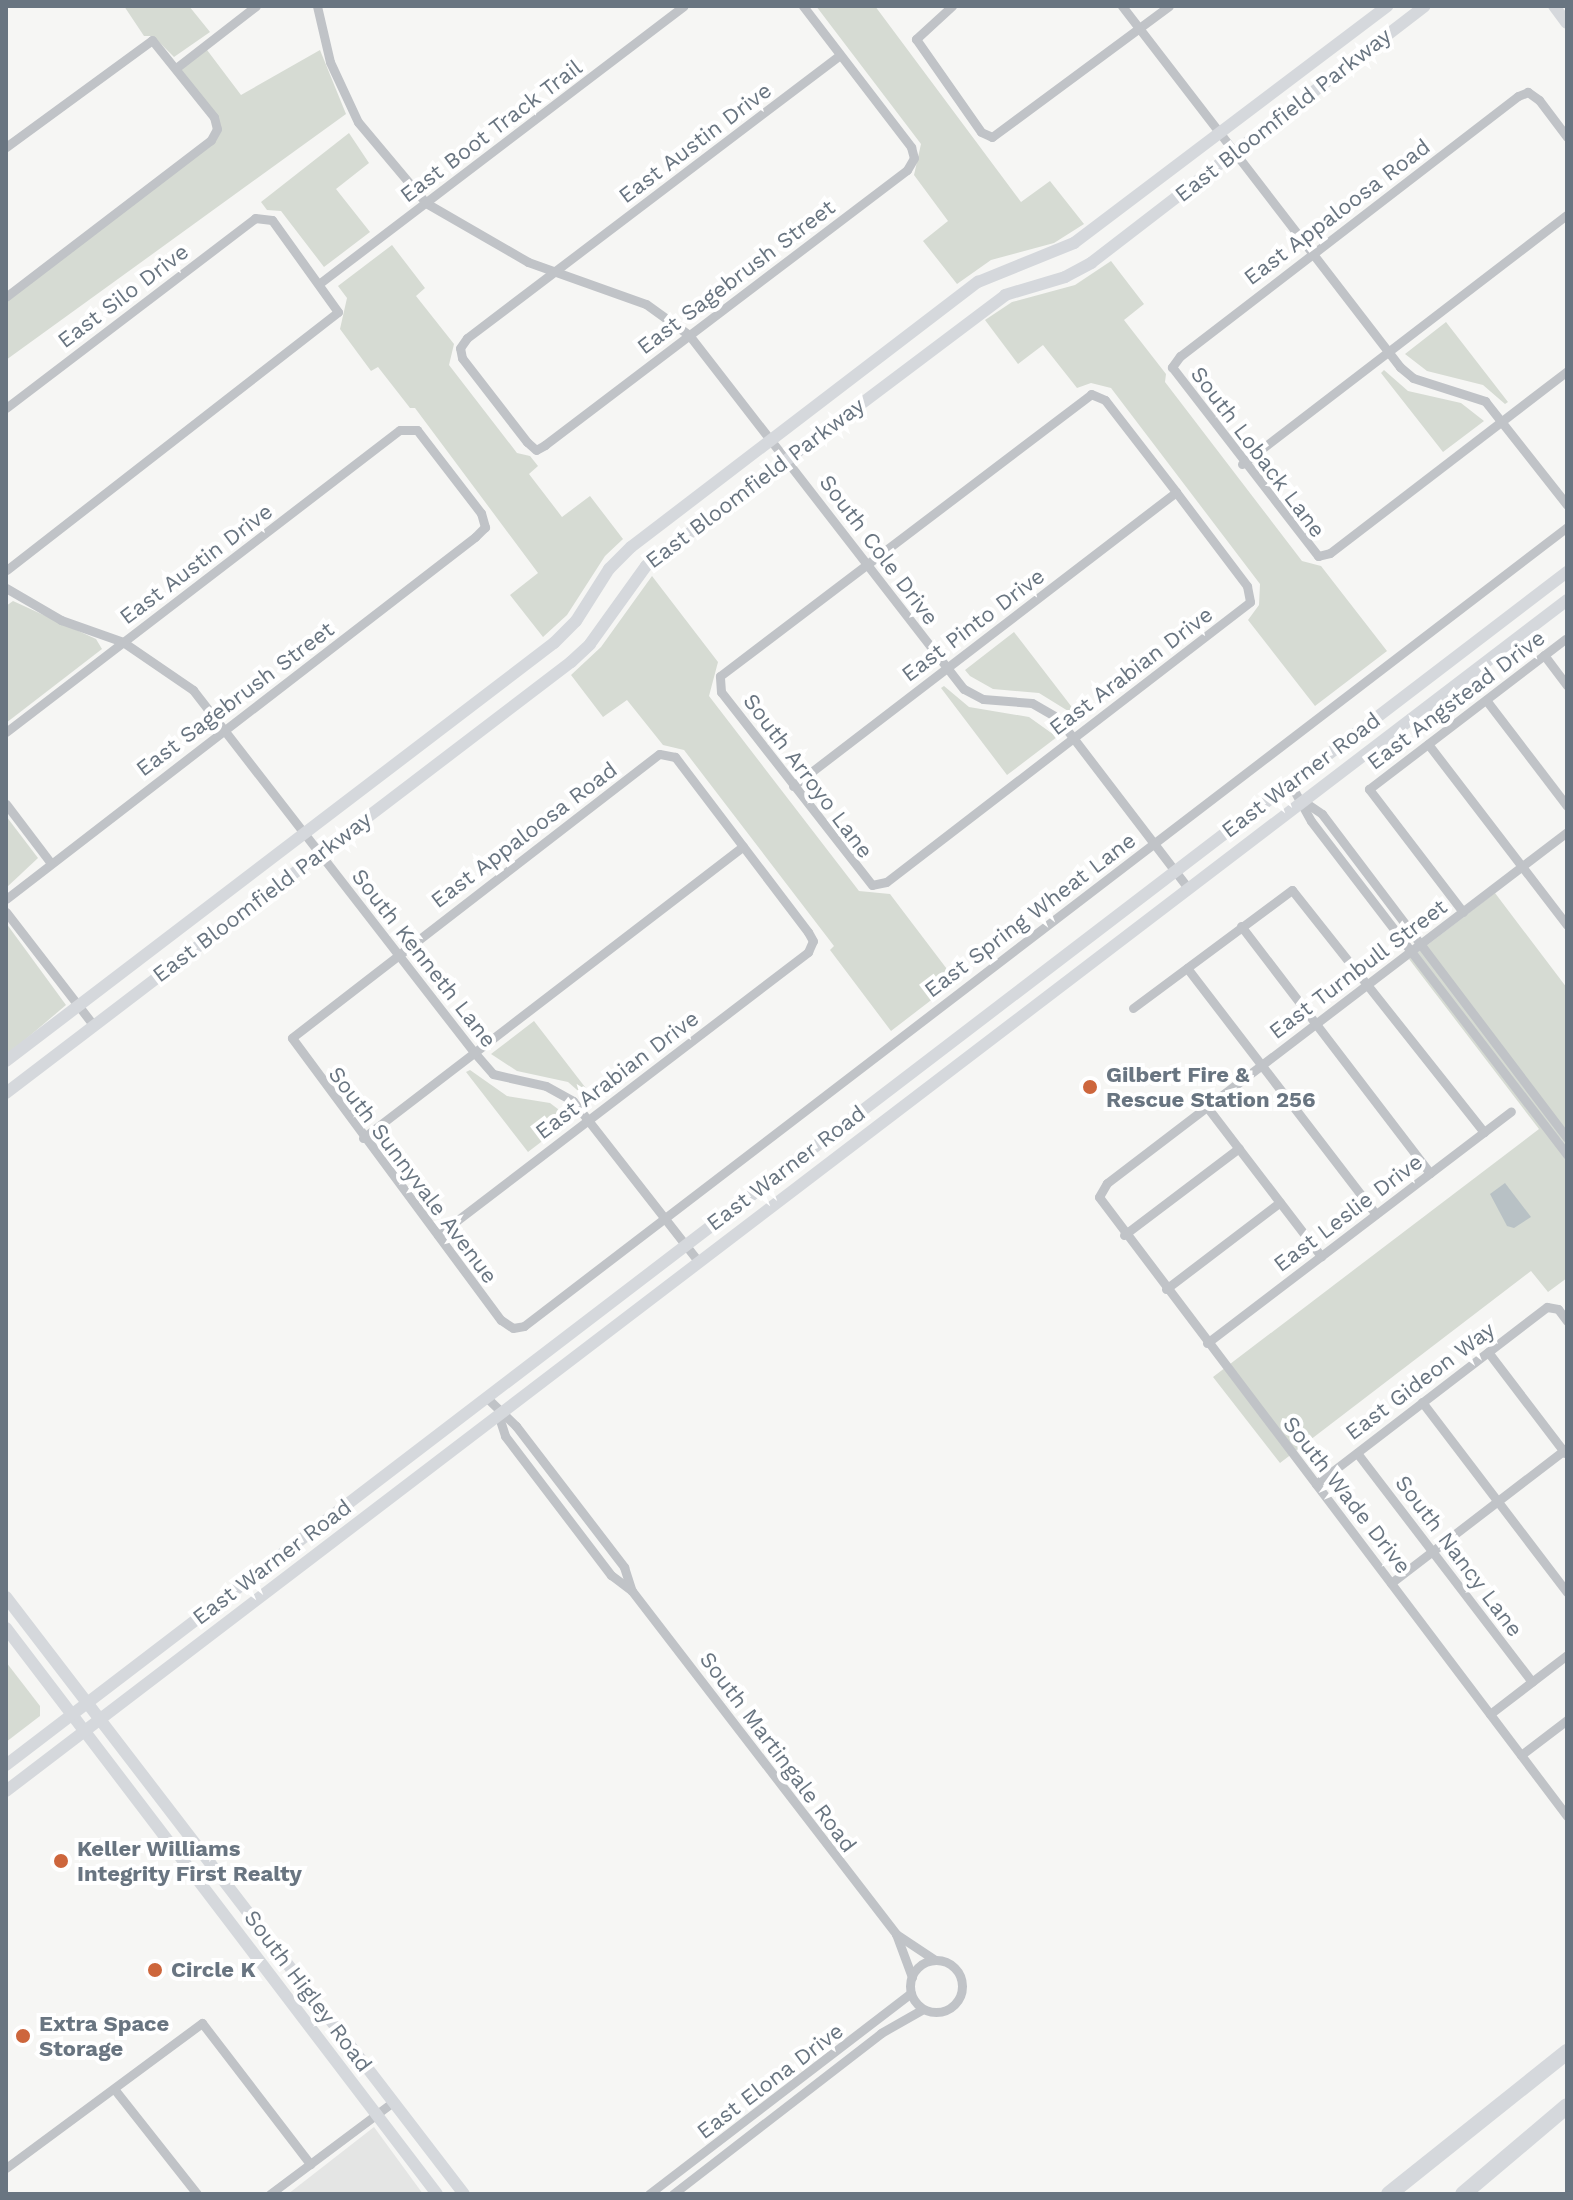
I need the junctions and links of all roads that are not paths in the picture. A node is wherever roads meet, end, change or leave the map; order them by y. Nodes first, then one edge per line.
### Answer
1 (256, 6) edge
2 (317, 6) edge
3 (683, 6) edge
4 (803, 6) edge
5 (952, 6) edge
6 (1122, 6) edge
7 (1169, 6) edge
8 (1387, 6) edge
9 (1425, 6) edge
10 (1554, 6) edge
11 (1567, 23) edge
12 (1140, 28) junction
13 (840, 55) junction
14 (176, 68) junction
15 (1221, 133) junction
16 (1567, 137) edge
17 (6, 147) edge
18 (1235, 152) junction
19 (426, 203) junction
20 (1567, 215) edge
21 (1313, 254) junction
22 (557, 271) junction
23 (320, 283) junction
24 (6, 297) edge
25 (689, 335) junction
26 (1388, 353) junction
27 (1172, 367) joint
28 (1567, 371) edge
29 (6, 408) edge
30 (1502, 421) junction
31 (409, 427) joint
32 (774, 440) junction
33 (536, 450) joint
34 (787, 459) junction
35 (1242, 464) junction
36 (1176, 492) junction
37 (1567, 505) edge
38 (1567, 527) edge
39 (868, 564) junction
40 (6, 570) edge
41 (1567, 572) edge
42 (6, 588) edge
43 (1567, 600) edge
44 (1565, 639) edge
45 (123, 642) junction
46 (1544, 655) junction
47 (946, 669) junction
48 (1567, 685) edge
49 (1486, 700) junction
50 (226, 728) junction
51 (6, 732) edge
52 (1074, 737) junction
53 (1428, 744) junction
54 (1290, 783) junction
55 (793, 786) junction
56 (1303, 801) junction
57 (6, 804) edge
58 (1567, 806) edge
59 (1567, 832) edge
60 (306, 834) junction
61 (1155, 843) junction
62 (743, 846) junction
63 (320, 853) junction
64 (50, 862) junction
65 (1522, 867) junction
66 (1175, 871) junction
67 (876, 886) joint
68 (1188, 888) junction
69 (6, 899) edge
70 (6, 912) edge
71 (1463, 912) junction
72 (1567, 925) edge
73 (1241, 926) junction
74 (1414, 949) junction
75 (398, 953) junction
76 (1187, 968) junction
77 (1370, 983) junction
78 (78, 1006) junction
79 (1133, 1008) dead end
80 (1316, 1024) junction
81 (94, 1026) junction
82 (960, 1035) junction
83 (292, 1038) joint
84 (473, 1051) junction
85 (975, 1053) junction
86 (6, 1061) edge
87 (1261, 1066) junction
88 (6, 1093) edge
89 (1207, 1107) junction
90 (1511, 1111) dead end
91 (588, 1119) junction
92 (1484, 1132) junction
93 (363, 1138) junction
94 (1567, 1138) edge
95 (1239, 1148) junction
96 (1567, 1155) edge
97 (1430, 1173) junction
98 (1099, 1197) joint
99 (1280, 1202) junction
100 (1376, 1214) junction
101 (664, 1218) junction
102 (438, 1235) junction
103 (1124, 1235) junction
104 (685, 1245) junction
105 (1321, 1256) junction
106 (699, 1262) junction
107 (1166, 1289) junction
108 (1567, 1321) edge
109 (513, 1328) joint
110 (1207, 1343) junction
111 (1488, 1352) junction
112 (486, 1397) junction
113 (1422, 1402) junction
114 (498, 1414) junction
115 (1566, 1452) edge
116 (1357, 1453) junction
117 (1316, 1484) junction
118 (1498, 1501) junction
119 (304, 1538) junction
120 (1432, 1551) junction
121 (316, 1555) junction
122 (1391, 1583) junction
123 (1567, 1592) edge
124 (6, 1597) edge
125 (6, 1628) edge
126 (1567, 1655) edge
127 (1532, 1682) junction
128 (88, 1702) junction
129 (71, 1714) junction
130 (1490, 1714) junction
131 (100, 1718) junction
132 (1567, 1720) edge
133 (84, 1730) junction
134 (1521, 1755) junction
135 (6, 1765) edge
136 (6, 1791) edge
137 (1567, 1816) edge
138 (896, 1934) junction
139 (935, 1960) junction
140 (912, 1977) junction
141 (911, 1993) junction
142 (923, 2009) junction
143 (1567, 2052) edge
144 (1567, 2058) edge
145 (115, 2090) junction
146 (393, 2102) junction
147 (1567, 2106) edge
148 (376, 2114) junction
149 (310, 2164) junction
150 (6, 2168) edge
151 (1468, 2191) edge
152 (197, 2194) edge
153 (270, 2194) edge
154 (437, 2194) edge
155 (464, 2194) edge
156 (649, 2194) edge
157 (673, 2194) edge
158 (1389, 2194) edge
159 (1407, 2194) edge

1 - 14 street
2 - 19 street, South Cole Drive
3 - 19 street, East Boot Track Trail
4 - 13 street
5 - 12 street
6 - 12 street
7 - 12 street
8 - 15 main road, East Bloomfield Parkway
9 - 18 main road, East Bloomfield Parkway
10 - 11 main road
12 - 15 street
13 - 22 street, East Austin Drive
13 - 25 street, East Sagebrush Street
14 - 17 street
14 - 24 street
15 - 18 street
15 - 32 main road, East Bloomfield Parkway
16 - 21 street, East Appaloosa Road
18 - 21 street
18 - 34 main road, East Bloomfield Parkway
19 - 22 street, South Cole Drive
19 - 23 street, East Boot Track Trail
20 - 26 street
21 - 26 street
21 - 27 street, East Appaloosa Road
22 - 25 street, South Cole Drive
22 - 33 street, East Austin Drive
23 - 29 street, East Silo Drive
23 - 40 street
25 - 32 street, South Cole Drive
25 - 33 street, East Sagebrush Street
26 - 30 street
26 - 35 street
27 - 35 street, South Loback Lane
28 - 30 street
30 - 35 street, South Loback Lane
30 - 37 street
31 - 45 street, East Austin Drive
31 - 50 street, East Sagebrush Street
32 - 34 street, South Cole Drive
32 - 60 main road, East Bloomfield Parkway
34 - 39 street, South Cole Drive
34 - 63 main road, East Bloomfield Parkway
36 - 39 street
36 - 47 street, East Pinto Drive
36 - 52 street, East Arabian Drive
38 - 61 street, East Spring Wheat Lane
39 - 47 street, South Cole Drive
39 - 55 street, South Arroyo Lane
41 - 54 main road, East Warner Road
42 - 45 street, South Kenneth Lane
43 - 56 main road, East Warner Road
44 - 46 street, East Angstead Drive
45 - 50 street, South Kenneth Lane
45 - 51 street, East Austin Drive
46 - 48 street
46 - 49 street, East Angstead Drive
47 - 52 street, South Cole Drive
47 - 55 street, East Pinto Drive
49 - 53 street, East Angstead Drive
49 - 58 street
50 - 60 street, South Kenneth Lane
50 - 64 street, East Sagebrush Street
52 - 61 street, South Cole Drive
52 - 67 street, East Arabian Drive
53 - 65 street
53 - 71 street, East Angstead Drive
54 - 56 street
54 - 66 main road, East Warner Road
55 - 67 street, South Arroyo Lane
56 - 68 main road, East Warner Road
56 - 74 street
57 - 64 street
59 - 65 street, East Turnbull Street
60 - 63 street, South Kenneth Lane
60 - 78 main road, East Bloomfield Parkway
61 - 66 street, South Cole Drive
61 - 101 street, East Spring Wheat Lane
62 - 75 street, East Appaloosa Road
62 - 84 street
62 - 91 street, East Arabian Drive
63 - 75 street, South Kenneth Lane
63 - 81 main road, East Bloomfield Parkway
64 - 69 street, East Sagebrush Street
65 - 71 street, East Turnbull Street
65 - 72 street
66 - 68 street, South Cole Drive
66 - 82 main road, East Warner Road
68 - 85 main road, East Warner Road
70 - 78 street
71 - 74 street, East Turnbull Street
73 - 76 street
73 - 77 street
73 - 80 street
74 - 77 street, East Turnbull Street
74 - 94 street
74 - 96 street
75 - 83 street, East Appaloosa Road
75 - 84 street, South Kenneth Lane
76 - 79 street
76 - 87 street
77 - 80 street, East Turnbull Street
77 - 92 street
78 - 81 street
78 - 86 main road, East Bloomfield Parkway
80 - 87 street, East Turnbull Street
80 - 97 street
81 - 88 main road, East Bloomfield Parkway
82 - 85 main road
82 - 104 main road, East Warner Road
83 - 93 street, South Sunnyvale Avenue
84 - 91 street, South Kenneth Lane
84 - 93 street
85 - 106 main road, East Warner Road
87 - 89 street, East Turnbull Street
87 - 100 street
89 - 95 street
89 - 98 street, East Turnbull Street
90 - 92 street, East Leslie Drive
91 - 101 street, South Kenneth Lane
91 - 102 street, East Arabian Drive
92 - 97 street, East Leslie Drive
93 - 102 street, South Sunnyvale Avenue
95 - 99 street
95 - 103 street
97 - 100 street, East Leslie Drive
98 - 103 street, South Wade Drive
99 - 105 street
99 - 107 street
100 - 105 street, East Leslie Drive
101 - 104 street, South Kenneth Lane
101 - 109 street, East Spring Wheat Lane
102 - 109 street, South Sunnyvale Avenue
103 - 107 street, South Wade Drive
104 - 106 street, South Kenneth Lane
104 - 112 main road, East Warner Road
105 - 110 street, East Leslie Drive
106 - 114 main road, East Warner Road
107 - 110 street, South Wade Drive
108 - 111 street, East Gideon Way
110 - 117 street, South Wade Drive
111 - 113 street, East Gideon Way
111 - 115 street
112 - 114 street, South Martingale Road
112 - 119 main road, East Warner Road
113 - 116 street, East Gideon Way
113 - 118 street
114 - 121 main road, East Warner Road
114 - 138 street, South Martingale Road
115 - 118 street
116 - 117 street, East Gideon Way
116 - 120 street, South Nancy Lane
117 - 122 street, South Wade Drive
118 - 120 street
118 - 123 street
119 - 121 main road
119 - 128 main road, East Warner Road
120 - 122 street
120 - 127 street, South Nancy Lane
121 - 131 main road, East Warner Road
122 - 130 street, South Wade Drive
124 - 128 main road, South Higley Road
125 - 129 main road, South Higley Road
126 - 127 street
127 - 130 street
128 - 129 main road, East Warner Road
128 - 131 main road, South Higley Road
129 - 133 main road, South Higley Road
129 - 135 main road, East Warner Road
130 - 134 street, South Wade Drive
131 - 133 main road, East Warner Road
131 - 146 main road, South Higley Road
132 - 134 street
133 - 136 main road, East Warner Road
133 - 148 main road, South Higley Road
134 - 137 street, South Wade Drive
138 - 139 street, South Martingale Road
138 - 140 street, South Martingale Road
139 - 140 street
139 - 142 street
140 - 141 street
141 - 142 street
141 - 156 street, East Elona Drive
142 - 157 street, East Elona Drive
143 - 158 highway
144 - 159 highway
145 - 149 street
145 - 150 street
145 - 152 street
146 - 148 street
146 - 155 main road, South Higley Road
147 - 151 highway
148 - 149 street
148 - 154 main road, South Higley Road
149 - 153 street

